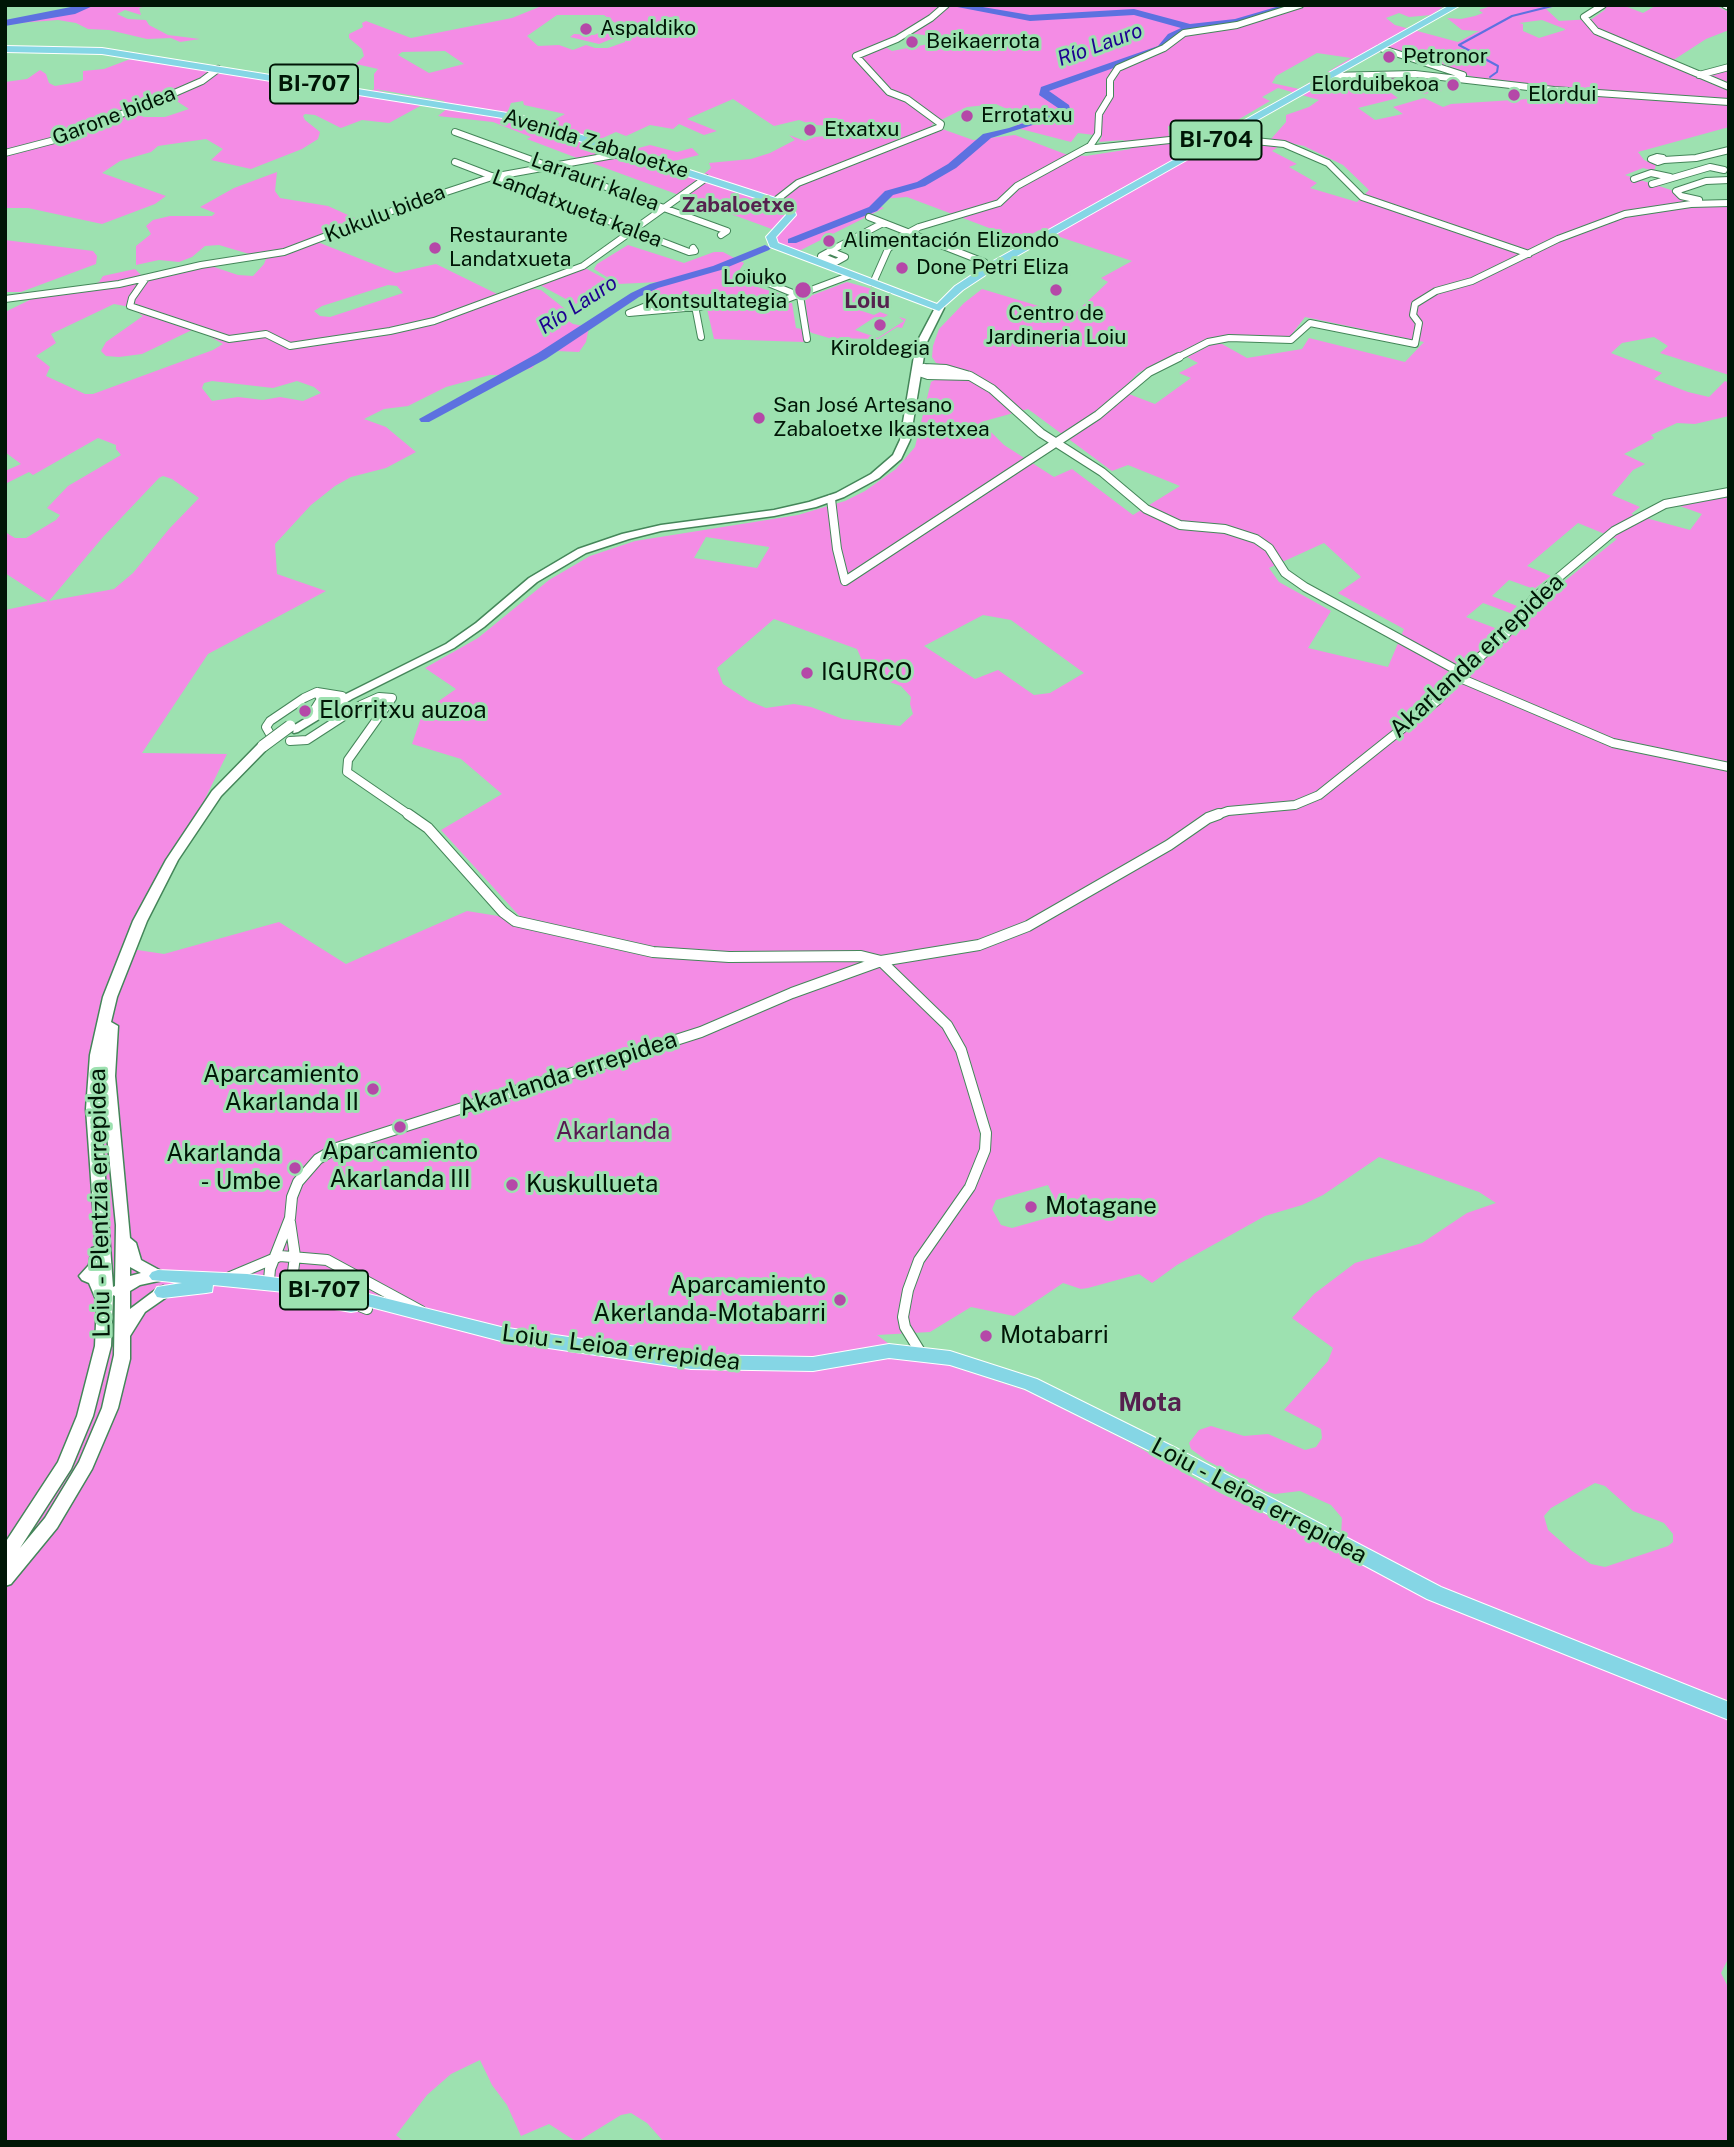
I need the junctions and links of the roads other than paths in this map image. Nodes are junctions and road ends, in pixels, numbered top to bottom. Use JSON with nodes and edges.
{"nodes":[{"id":1,"x":946,"y":5,"type":"edge"},
{"id":2,"x":1300,"y":5,"type":"edge"},
{"id":3,"x":1457,"y":5,"type":"edge"},
{"id":4,"x":1603,"y":5,"type":"edge"},
{"id":5,"x":1380,"y":48,"type":"junction"},
{"id":6,"x":5,"y":49,"type":"edge"},
{"id":7,"x":1729,"y":67,"type":"edge"},
{"id":8,"x":218,"y":69,"type":"junction"},
{"id":9,"x":1699,"y":75,"type":"junction"},
{"id":10,"x":1330,"y":76,"type":"junction"},
{"id":11,"x":1483,"y":81,"type":"junction"},
{"id":12,"x":1729,"y":86,"type":"edge"},
{"id":13,"x":1729,"y":102,"type":"edge"},
{"id":14,"x":455,"y":132,"type":"dead end"},
{"id":15,"x":1221,"y":137,"type":"junction"},
{"id":16,"x":1086,"y":149,"type":"junction"},
{"id":17,"x":1729,"y":150,"type":"edge"},
{"id":18,"x":5,"y":153,"type":"edge"},
{"id":19,"x":625,"y":153,"type":"junction"},
{"id":20,"x":1696,"y":158,"type":"junction"},
{"id":21,"x":1664,"y":160,"type":"dead end"},
{"id":22,"x":455,"y":162,"type":"dead end"},
{"id":23,"x":551,"y":166,"type":"junction"},
{"id":24,"x":1711,"y":167,"type":"junction"},
{"id":25,"x":1694,"y":171,"type":"junction"},
{"id":26,"x":1728,"y":174,"type":"edge"},
{"id":27,"x":492,"y":177,"type":"junction"},
{"id":28,"x":1671,"y":177,"type":"junction"},
{"id":29,"x":706,"y":178,"type":"junction"},
{"id":30,"x":1634,"y":179,"type":"dead end"},
{"id":31,"x":1711,"y":181,"type":"junction"},
{"id":32,"x":1652,"y":184,"type":"dead end"},
{"id":33,"x":775,"y":201,"type":"junction"},
{"id":34,"x":1729,"y":203,"type":"edge"},
{"id":35,"x":1707,"y":204,"type":"junction"},
{"id":36,"x":665,"y":208,"type":"junction"},
{"id":37,"x":869,"y":217,"type":"dead end"},
{"id":38,"x":883,"y":223,"type":"junction"},
{"id":39,"x":633,"y":231,"type":"junction"},
{"id":40,"x":908,"y":233,"type":"junction"},
{"id":41,"x":721,"y":235,"type":"dead end"},
{"id":42,"x":693,"y":248,"type":"dead end"},
{"id":43,"x":830,"y":251,"type":"dead end"},
{"id":44,"x":1529,"y":254,"type":"junction"},
{"id":45,"x":984,"y":262,"type":"dead end"},
{"id":46,"x":746,"y":274,"type":"dead end"},
{"id":47,"x":851,"y":275,"type":"junction"},
{"id":48,"x":146,"y":278,"type":"junction"},
{"id":49,"x":873,"y":284,"type":"junction"},
{"id":50,"x":954,"y":293,"type":"junction"},
{"id":51,"x":800,"y":296,"type":"junction"},
{"id":52,"x":5,"y":299,"type":"edge"},
{"id":53,"x":922,"y":301,"type":"junction"},
{"id":54,"x":695,"y":306,"type":"junction"},
{"id":55,"x":663,"y":309,"type":"dead end"},
{"id":56,"x":936,"y":311,"type":"junction"},
{"id":57,"x":701,"y":337,"type":"dead end"},
{"id":58,"x":807,"y":339,"type":"dead end"},
{"id":59,"x":919,"y":355,"type":"junction"},
{"id":60,"x":916,"y":371,"type":"junction"},
{"id":61,"x":934,"y":372,"type":"junction"},
{"id":62,"x":912,"y":395,"type":"junction"},
{"id":63,"x":1056,"y":442,"type":"junction"},
{"id":64,"x":897,"y":454,"type":"junction"},
{"id":65,"x":1729,"y":492,"type":"edge"},
{"id":66,"x":831,"y":499,"type":"junction"},
{"id":67,"x":1461,"y":676,"type":"junction"},
{"id":68,"x":317,"y":692,"type":"junction"},
{"id":69,"x":342,"y":696,"type":"junction"},
{"id":70,"x":310,"y":721,"type":"junction"},
{"id":71,"x":290,"y":741,"type":"dead end"},
{"id":72,"x":267,"y":743,"type":"junction"},
{"id":73,"x":1729,"y":767,"type":"edge"},
{"id":74,"x":881,"y":961,"type":"junction"},
{"id":75,"x":98,"y":1187,"type":"junction"},
{"id":76,"x":290,"y":1218,"type":"junction"},
{"id":77,"x":124,"y":1225,"type":"junction"},
{"id":78,"x":295,"y":1256,"type":"junction"},
{"id":79,"x":275,"y":1257,"type":"junction"},
{"id":80,"x":226,"y":1278,"type":"junction"},
{"id":81,"x":161,"y":1284,"type":"junction"},
{"id":82,"x":275,"y":1284,"type":"junction"},
{"id":83,"x":203,"y":1287,"type":"junction"},
{"id":84,"x":123,"y":1289,"type":"junction"},
{"id":85,"x":368,"y":1309,"type":"junction"},
{"id":86,"x":431,"y":1316,"type":"junction"},
{"id":87,"x":485,"y":1330,"type":"junction"},
{"id":88,"x":921,"y":1353,"type":"junction"},
{"id":89,"x":122,"y":1359,"type":"junction"},
{"id":90,"x":65,"y":1464,"type":"junction"},
{"id":91,"x":5,"y":1558,"type":"edge"},
{"id":92,"x":5,"y":1579,"type":"edge"},
{"id":93,"x":1729,"y":1711,"type":"edge"}],
"edges":[{"from":1,"to":33,"type":"street"},
{"from":2,"to":16,"type":"street"},
{"from":3,"to":5,"type":"main road","number":"BI-704"},
{"from":4,"to":9,"type":"street"},
{"from":5,"to":10,"type":"main road","number":"BI-704"},
{"from":5,"to":11,"type":"street"},
{"from":6,"to":8,"type":"main road","name":"Avenida Zabaloetxe","number":"BI-707"},
{"from":7,"to":9,"type":"street"},
{"from":8,"to":18,"type":"street","name":"Garone bidea"},
{"from":8,"to":19,"type":"main road","name":"Avenida Zabaloetxe","number":"BI-707"},
{"from":9,"to":12,"type":"street"},
{"from":10,"to":11,"type":"street"},
{"from":10,"to":15,"type":"main road","number":"BI-704"},
{"from":11,"to":13,"type":"street"},
{"from":14,"to":23,"type":"street","name":"Larrauri kalea"},
{"from":15,"to":16,"type":"street"},
{"from":15,"to":44,"type":"street"},
{"from":15,"to":50,"type":"main road","number":"BI-704"},
{"from":16,"to":40,"type":"street"},
{"from":17,"to":20,"type":"street"},
{"from":19,"to":23,"type":"street","name":"Kukulu bidea"},
{"from":19,"to":29,"type":"main road","name":"Avenida Zabaloetxe","number":"BI-707"},
{"from":20,"to":21,"type":"street"},
{"from":20,"to":24,"type":"street"},
{"from":22,"to":27,"type":"street","name":"Landatxueta kalea"},
{"from":23,"to":27,"type":"street","name":"Kukulu bidea"},
{"from":23,"to":36,"type":"street","name":"Larrauri kalea"},
{"from":24,"to":25,"type":"street"},
{"from":24,"to":26,"type":"street"},
{"from":25,"to":28,"type":"street"},
{"from":25,"to":31,"type":"street"},
{"from":26,"to":31,"type":"street"},
{"from":27,"to":39,"type":"street","name":"Landatxueta kalea"},
{"from":27,"to":48,"type":"street","name":"Kukulu bidea"},
{"from":28,"to":30,"type":"street"},
{"from":28,"to":32,"type":"street"},
{"from":29,"to":33,"type":"main road","name":"Avenida Zabaloetxe","number":"BI-707"},
{"from":29,"to":36,"type":"street"},
{"from":31,"to":35,"type":"street"},
{"from":33,"to":47,"type":"main road"},
{"from":34,"to":35,"type":"street"},
{"from":35,"to":44,"type":"street"},
{"from":36,"to":39,"type":"street"},
{"from":36,"to":41,"type":"street","name":"Larrauri kalea"},
{"from":37,"to":38,"type":"street"},
{"from":38,"to":40,"type":"street"},
{"from":38,"to":43,"type":"street"},
{"from":39,"to":42,"type":"street","name":"Landatxueta kalea"},
{"from":39,"to":48,"type":"street"},
{"from":40,"to":45,"type":"street"},
{"from":40,"to":49,"type":"street"},
{"from":44,"to":63,"type":"street"},
{"from":46,"to":51,"type":"street"},
{"from":47,"to":49,"type":"main road"},
{"from":47,"to":51,"type":"street"},
{"from":48,"to":52,"type":"street","name":"Kukulu bidea"},
{"from":49,"to":53,"type":"main road"},
{"from":50,"to":53,"type":"main road"},
{"from":50,"to":56,"type":"main road","number":"BI-704"},
{"from":51,"to":54,"type":"street"},
{"from":51,"to":58,"type":"street"},
{"from":53,"to":56,"type":"main road"},
{"from":54,"to":55,"type":"street"},
{"from":54,"to":57,"type":"street"},
{"from":56,"to":59,"type":"main road"},
{"from":59,"to":60,"type":"main road"},
{"from":59,"to":61,"type":"street"},
{"from":60,"to":61,"type":"street"},
{"from":60,"to":62,"type":"main road"},
{"from":61,"to":62,"type":"street"},
{"from":61,"to":63,"type":"street"},
{"from":62,"to":64,"type":"main road"},
{"from":63,"to":66,"type":"street"},
{"from":63,"to":67,"type":"street"},
{"from":64,"to":66,"type":"main road"},
{"from":64,"to":69,"type":"main road"},
{"from":65,"to":67,"type":"street","name":"Akarlanda errepidea"},
{"from":66,"to":70,"type":"main road"},
{"from":67,"to":73,"type":"street"},
{"from":67,"to":74,"type":"street","name":"Akarlanda errepidea"},
{"from":68,"to":69,"type":"street"},
{"from":68,"to":70,"type":"street"},
{"from":68,"to":72,"type":"street"},
{"from":69,"to":70,"type":"main road"},
{"from":70,"to":71,"type":"street"},
{"from":70,"to":72,"type":"main road","bridge":true},
{"from":70,"to":74,"type":"street"},
{"from":72,"to":75,"type":"main road","name":"Loiu - Plentzia errepidea"},
{"from":72,"to":77,"type":"main road"},
{"from":74,"to":76,"type":"street","name":"Akarlanda errepidea"},
{"from":74,"to":88,"type":"street"},
{"from":75,"to":84,"type":"main road"},
{"from":75,"to":90,"type":"main road","name":"Loiu - Plentzia errepidea"},
{"from":76,"to":78,"type":"street"},
{"from":76,"to":79,"type":"street"},
{"from":77,"to":81,"type":"main road"},
{"from":77,"to":84,"type":"main road"},
{"from":78,"to":79,"type":"street"},
{"from":78,"to":82,"type":"street"},
{"from":78,"to":86,"type":"street"},
{"from":79,"to":80,"type":"street"},
{"from":79,"to":82,"type":"street"},
{"from":80,"to":81,"type":"main road","number":"BI-707"},
{"from":80,"to":82,"type":"main road","number":"BI-707"},
{"from":81,"to":83,"type":"main road","number":"BI-707"},
{"from":81,"to":84,"type":"main road"},
{"from":81,"to":89,"type":"main road"},
{"from":82,"to":83,"type":"street"},
{"from":82,"to":85,"type":"street"},
{"from":82,"to":86,"type":"main road","number":"BI-707"},
{"from":83,"to":85,"type":"main road","number":"BI-707"},
{"from":84,"to":89,"type":"main road"},
{"from":84,"to":90,"type":"main road"},
{"from":85,"to":87,"type":"main road","number":"BI-707"},
{"from":86,"to":87,"type":"main road","number":"BI-707"},
{"from":87,"to":88,"type":"main road","name":"Loiu - Leioa errepidea","number":"BI-707"},
{"from":88,"to":93,"type":"main road","name":"Loiu - Leioa errepidea","number":"BI-707"},
{"from":89,"to":92,"type":"main road"},
{"from":90,"to":91,"type":"main road","name":"Loiu - Plentzia errepidea"}]}
